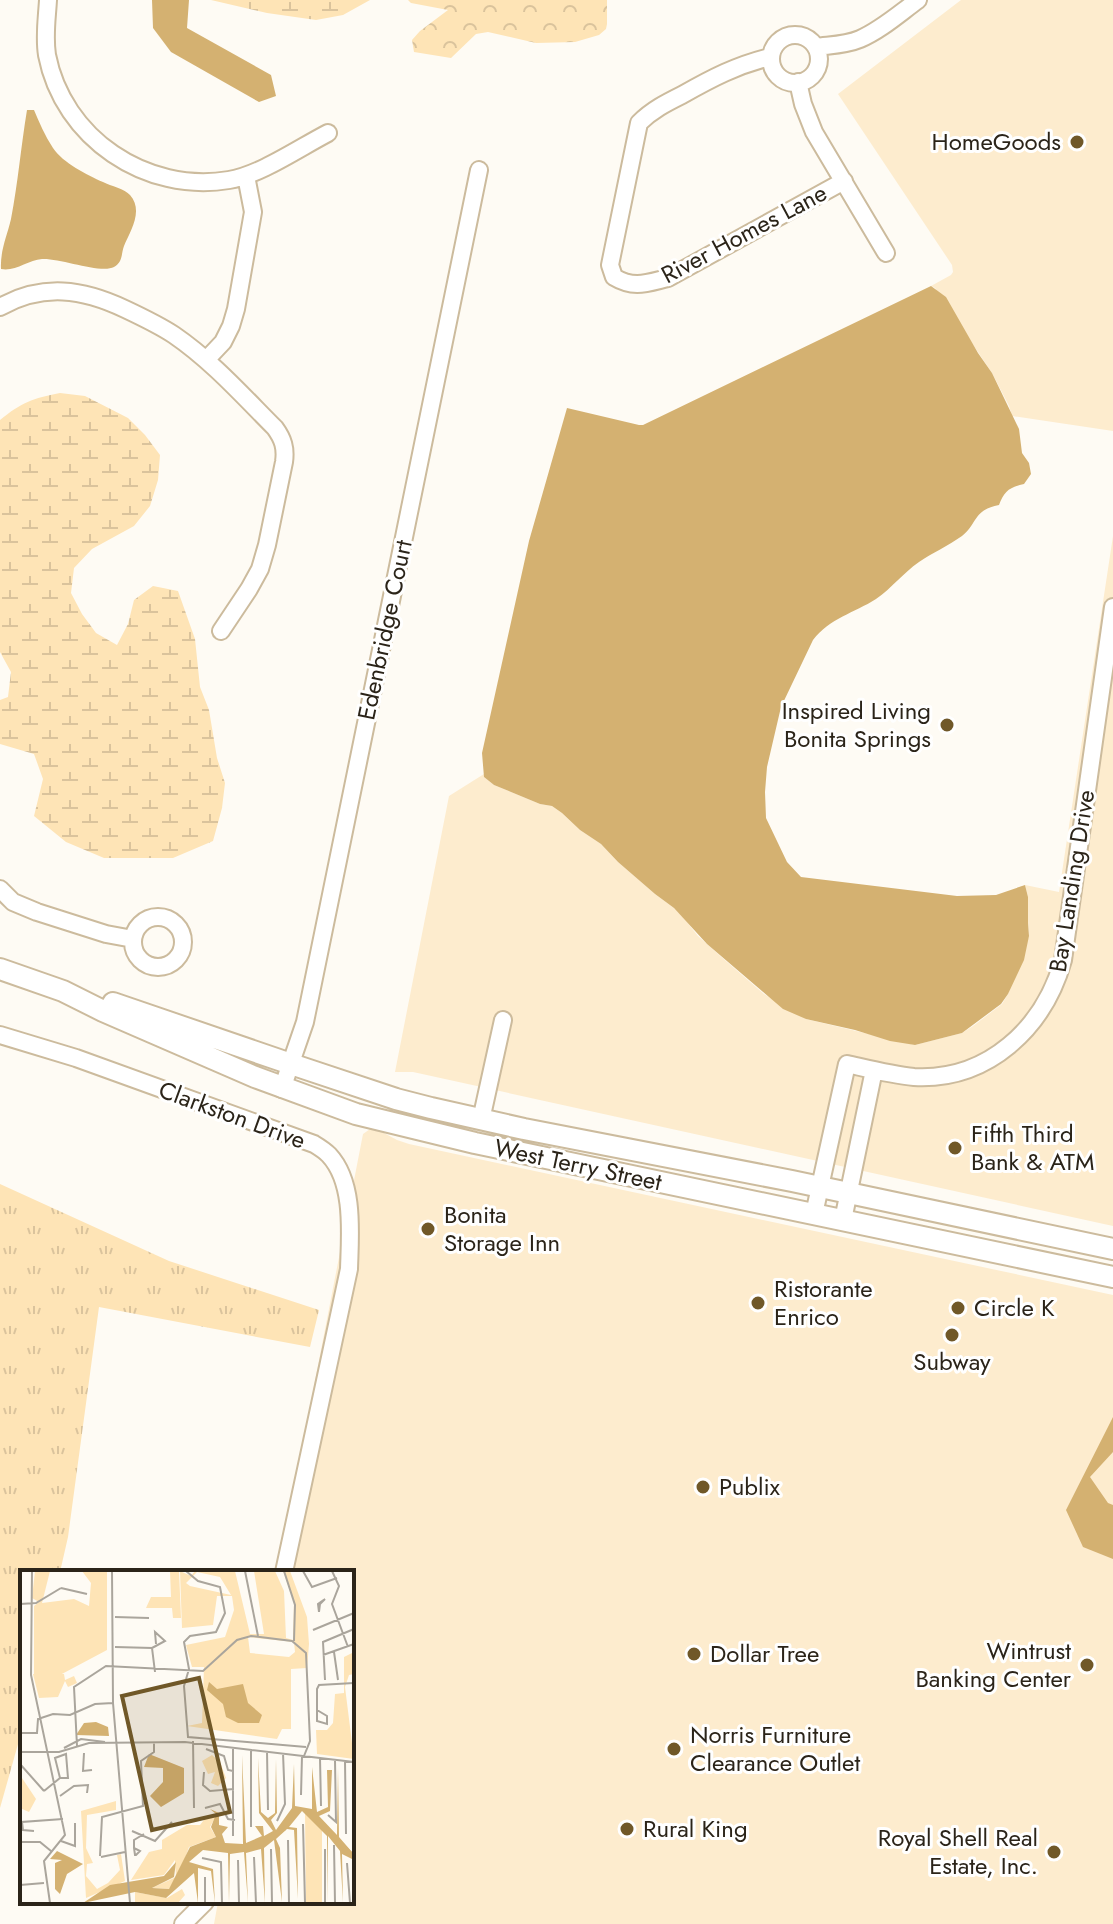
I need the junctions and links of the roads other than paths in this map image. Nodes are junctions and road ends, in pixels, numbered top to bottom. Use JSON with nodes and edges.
{"nodes":[{"id":1,"x":48,"y":0,"type":"edge"},
{"id":2,"x":918,"y":0,"type":"edge"},
{"id":3,"x":816,"y":47,"type":"junction"},
{"id":4,"x":770,"y":57,"type":"junction"},
{"id":5,"x":798,"y":82,"type":"junction"},
{"id":6,"x":328,"y":133,"type":"dead end"},
{"id":7,"x":479,"y":170,"type":"dead end"},
{"id":8,"x":246,"y":176,"type":"junction"},
{"id":9,"x":844,"y":181,"type":"junction"},
{"id":10,"x":886,"y":253,"type":"dead end"},
{"id":11,"x":0,"y":307,"type":"edge"},
{"id":12,"x":206,"y":360,"type":"junction"},
{"id":13,"x":1113,"y":607,"type":"edge"},
{"id":14,"x":221,"y":631,"type":"dead end"},
{"id":15,"x":0,"y":889,"type":"edge"},
{"id":16,"x":133,"y":939,"type":"dead end"},
{"id":17,"x":0,"y":969,"type":"edge"},
{"id":18,"x":63,"y":991,"type":"junction"},
{"id":19,"x":503,"y":1020,"type":"dead end"},
{"id":20,"x":0,"y":1035,"type":"edge"},
{"id":21,"x":291,"y":1064,"type":"junction"},
{"id":22,"x":874,"y":1070,"type":"junction"},
{"id":23,"x":282,"y":1089,"type":"junction"},
{"id":24,"x":481,"y":1120,"type":"junction"},
{"id":25,"x":820,"y":1187,"type":"junction"},
{"id":26,"x":848,"y":1193,"type":"junction"},
{"id":27,"x":814,"y":1214,"type":"junction"},
{"id":28,"x":843,"y":1220,"type":"junction"},
{"id":29,"x":1113,"y":1249,"type":"edge"},
{"id":30,"x":1113,"y":1277,"type":"edge"},
{"id":31,"x":284,"y":1570,"type":"edge"},
{"id":32,"x":203,"y":1904,"type":"edge"},
{"id":33,"x":183,"y":1924,"type":"edge"}],
"edges":[{"from":1,"to":8,"type":"street"},
{"from":2,"to":3,"type":"street","name":"River Homes Lane"},
{"from":3,"to":4,"type":"street","name":"River Homes Lane"},
{"from":3,"to":5,"type":"street"},
{"from":4,"to":5,"type":"street"},
{"from":4,"to":9,"type":"street","name":"River Homes Lane"},
{"from":5,"to":9,"type":"street","name":"River Homes Lane"},
{"from":6,"to":8,"type":"street"},
{"from":7,"to":21,"type":"street","name":"Edenbridge Court"},
{"from":8,"to":12,"type":"street"},
{"from":9,"to":10,"type":"street","name":"River Homes Lane"},
{"from":11,"to":12,"type":"street"},
{"from":12,"to":14,"type":"street"},
{"from":13,"to":22,"type":"street","name":"Bay Landing Drive"},
{"from":15,"to":16,"type":"street"},
{"from":17,"to":18,"type":"street","name":"West Terry Street"},
{"from":18,"to":21,"type":"street","name":"West Terry Street"},
{"from":18,"to":23,"type":"street","name":"West Terry Street"},
{"from":19,"to":24,"type":"street"},
{"from":20,"to":31,"type":"street","name":"Clarkston Drive"},
{"from":21,"to":23,"type":"street","name":"Edenbridge Court"},
{"from":21,"to":24,"type":"street","name":"West Terry Street"},
{"from":22,"to":25,"type":"street","name":"Bay Landing Drive"},
{"from":22,"to":26,"type":"street"},
{"from":23,"to":27,"type":"street","name":"West Terry Street"},
{"from":24,"to":25,"type":"street","name":"West Terry Street"},
{"from":25,"to":26,"type":"street","name":"West Terry Street"},
{"from":25,"to":27,"type":"street","name":"Bay Landing Drive"},
{"from":26,"to":28,"type":"street"},
{"from":26,"to":29,"type":"street","name":"West Terry Street"},
{"from":27,"to":28,"type":"street","name":"West Terry Street"},
{"from":28,"to":30,"type":"street","name":"West Terry Street"},
{"from":32,"to":33,"type":"street"}]}
